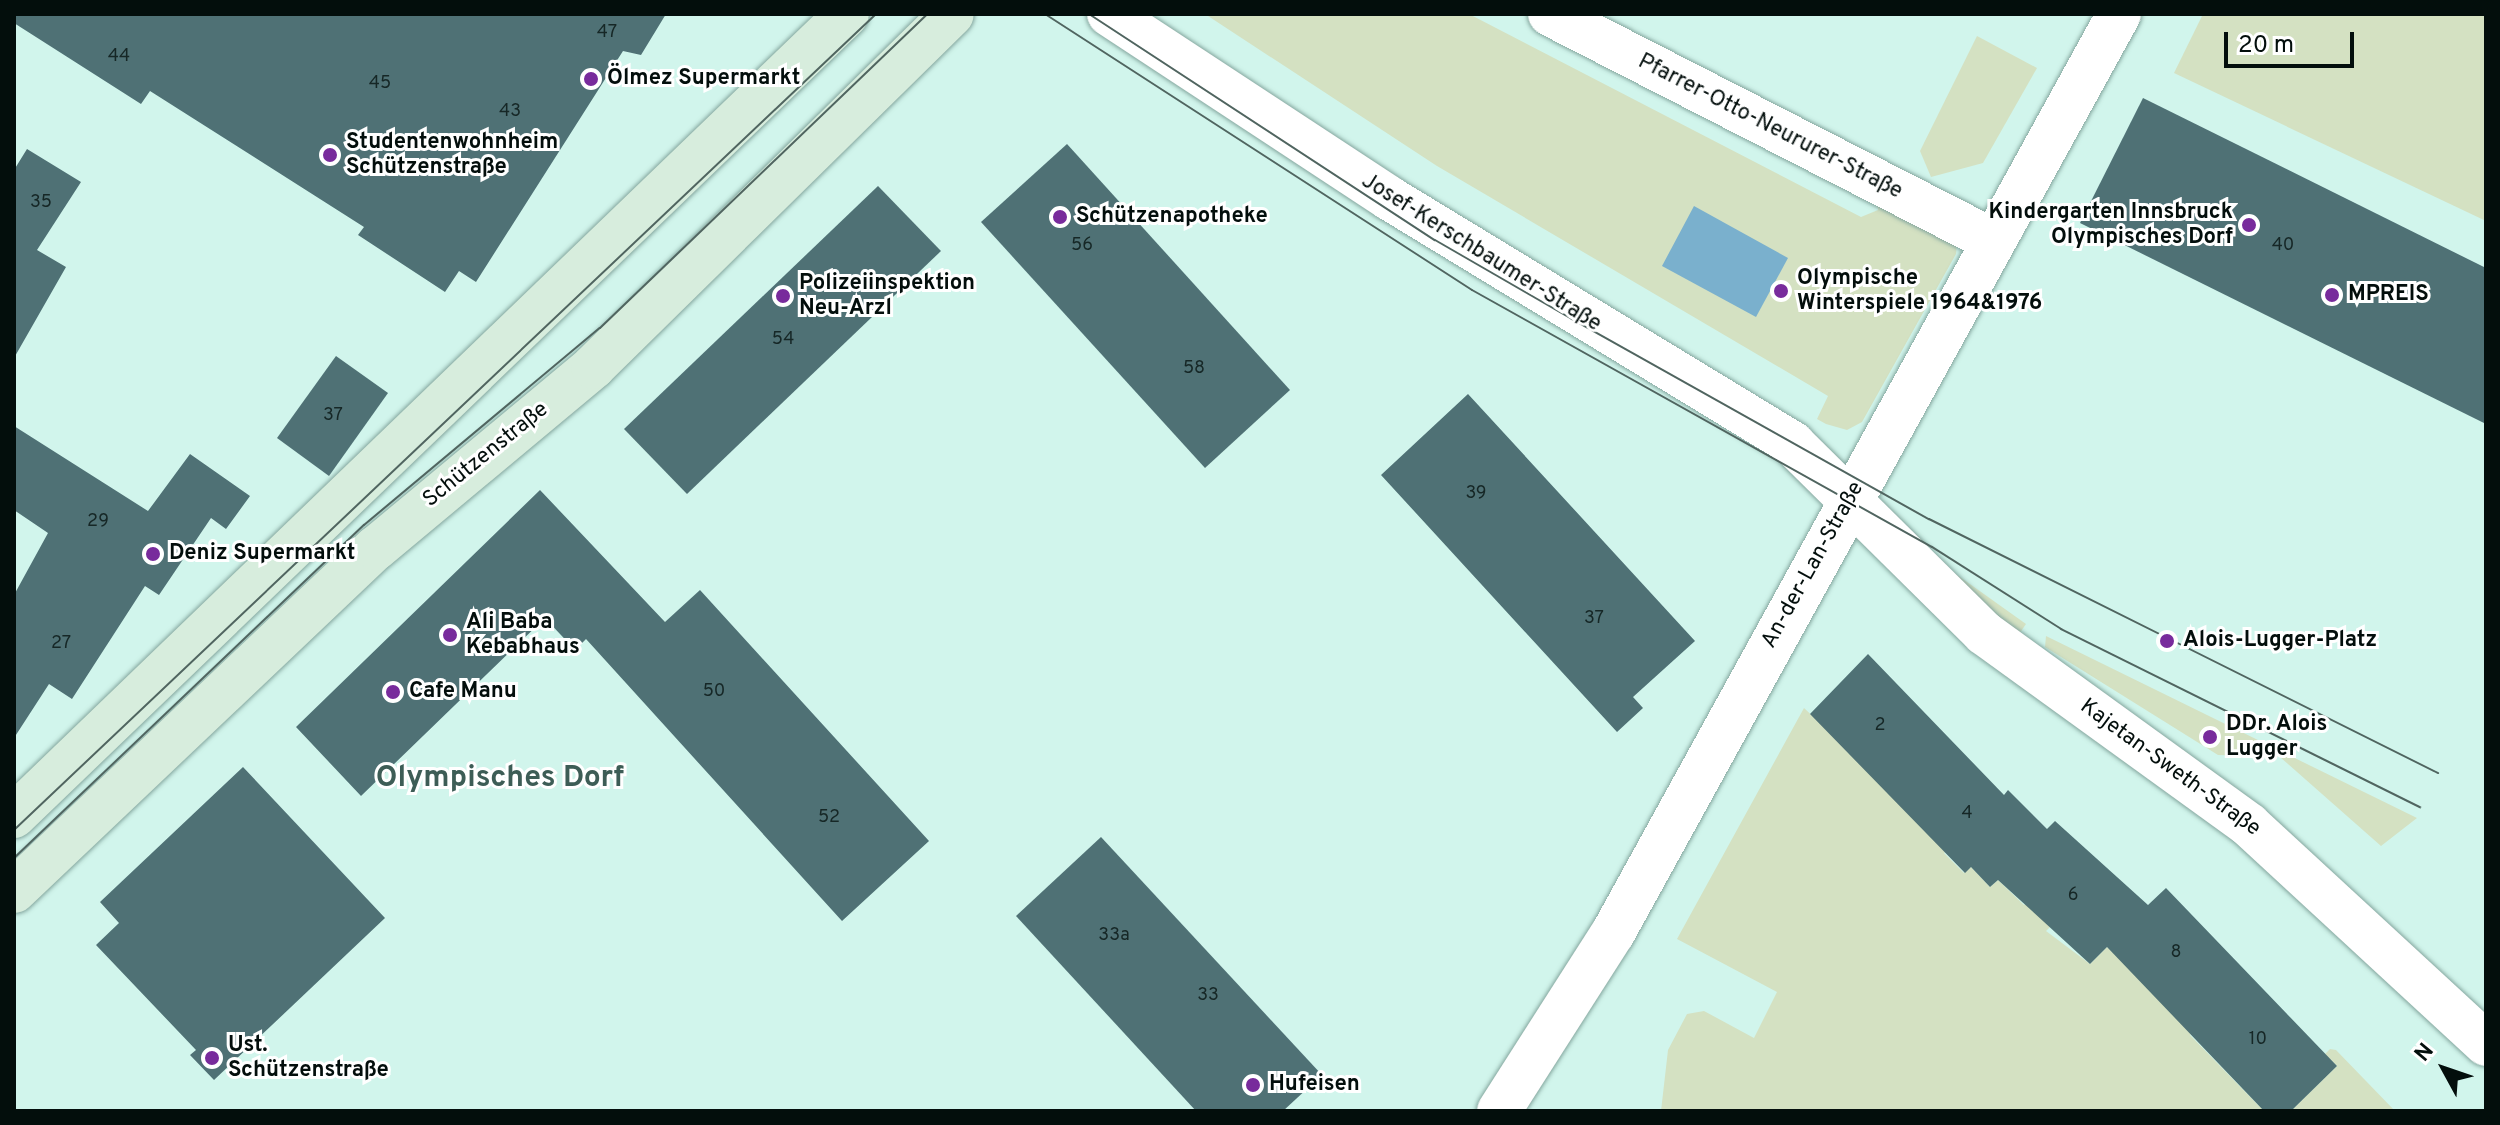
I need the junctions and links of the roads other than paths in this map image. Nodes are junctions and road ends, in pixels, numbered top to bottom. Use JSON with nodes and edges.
{"nodes":[{"id":1,"x":847,"y":14,"type":"edge"},
{"id":2,"x":952,"y":14,"type":"edge"},
{"id":3,"x":1109,"y":14,"type":"edge"},
{"id":4,"x":1550,"y":14,"type":"edge"},
{"id":5,"x":2119,"y":14,"type":"edge"},
{"id":6,"x":1990,"y":239,"type":"junction"},
{"id":7,"x":1850,"y":497,"type":"junction"},
{"id":8,"x":14,"y":816,"type":"edge"},
{"id":9,"x":14,"y":891,"type":"edge"},
{"id":10,"x":2486,"y":1044,"type":"edge"},
{"id":11,"x":1499,"y":1111,"type":"edge"}],
"edges":[{"from":1,"to":8,"type":"street"},
{"from":2,"to":9,"type":"street","name":"Schützenstraße"},
{"from":3,"to":7,"type":"street","name":"Josef-Kerschbaumer-Straße"},
{"from":4,"to":6,"type":"street","name":"Pfarrer-Otto-Neururer-Straße"},
{"from":5,"to":6,"type":"street","name":"An-der-Lan-Straße"},
{"from":6,"to":7,"type":"street","name":"An-der-Lan-Straße"},
{"from":7,"to":10,"type":"street","name":"Kajetan-Sweth-Straße"},
{"from":7,"to":11,"type":"street","name":"An-der-Lan-Straße"}]}
